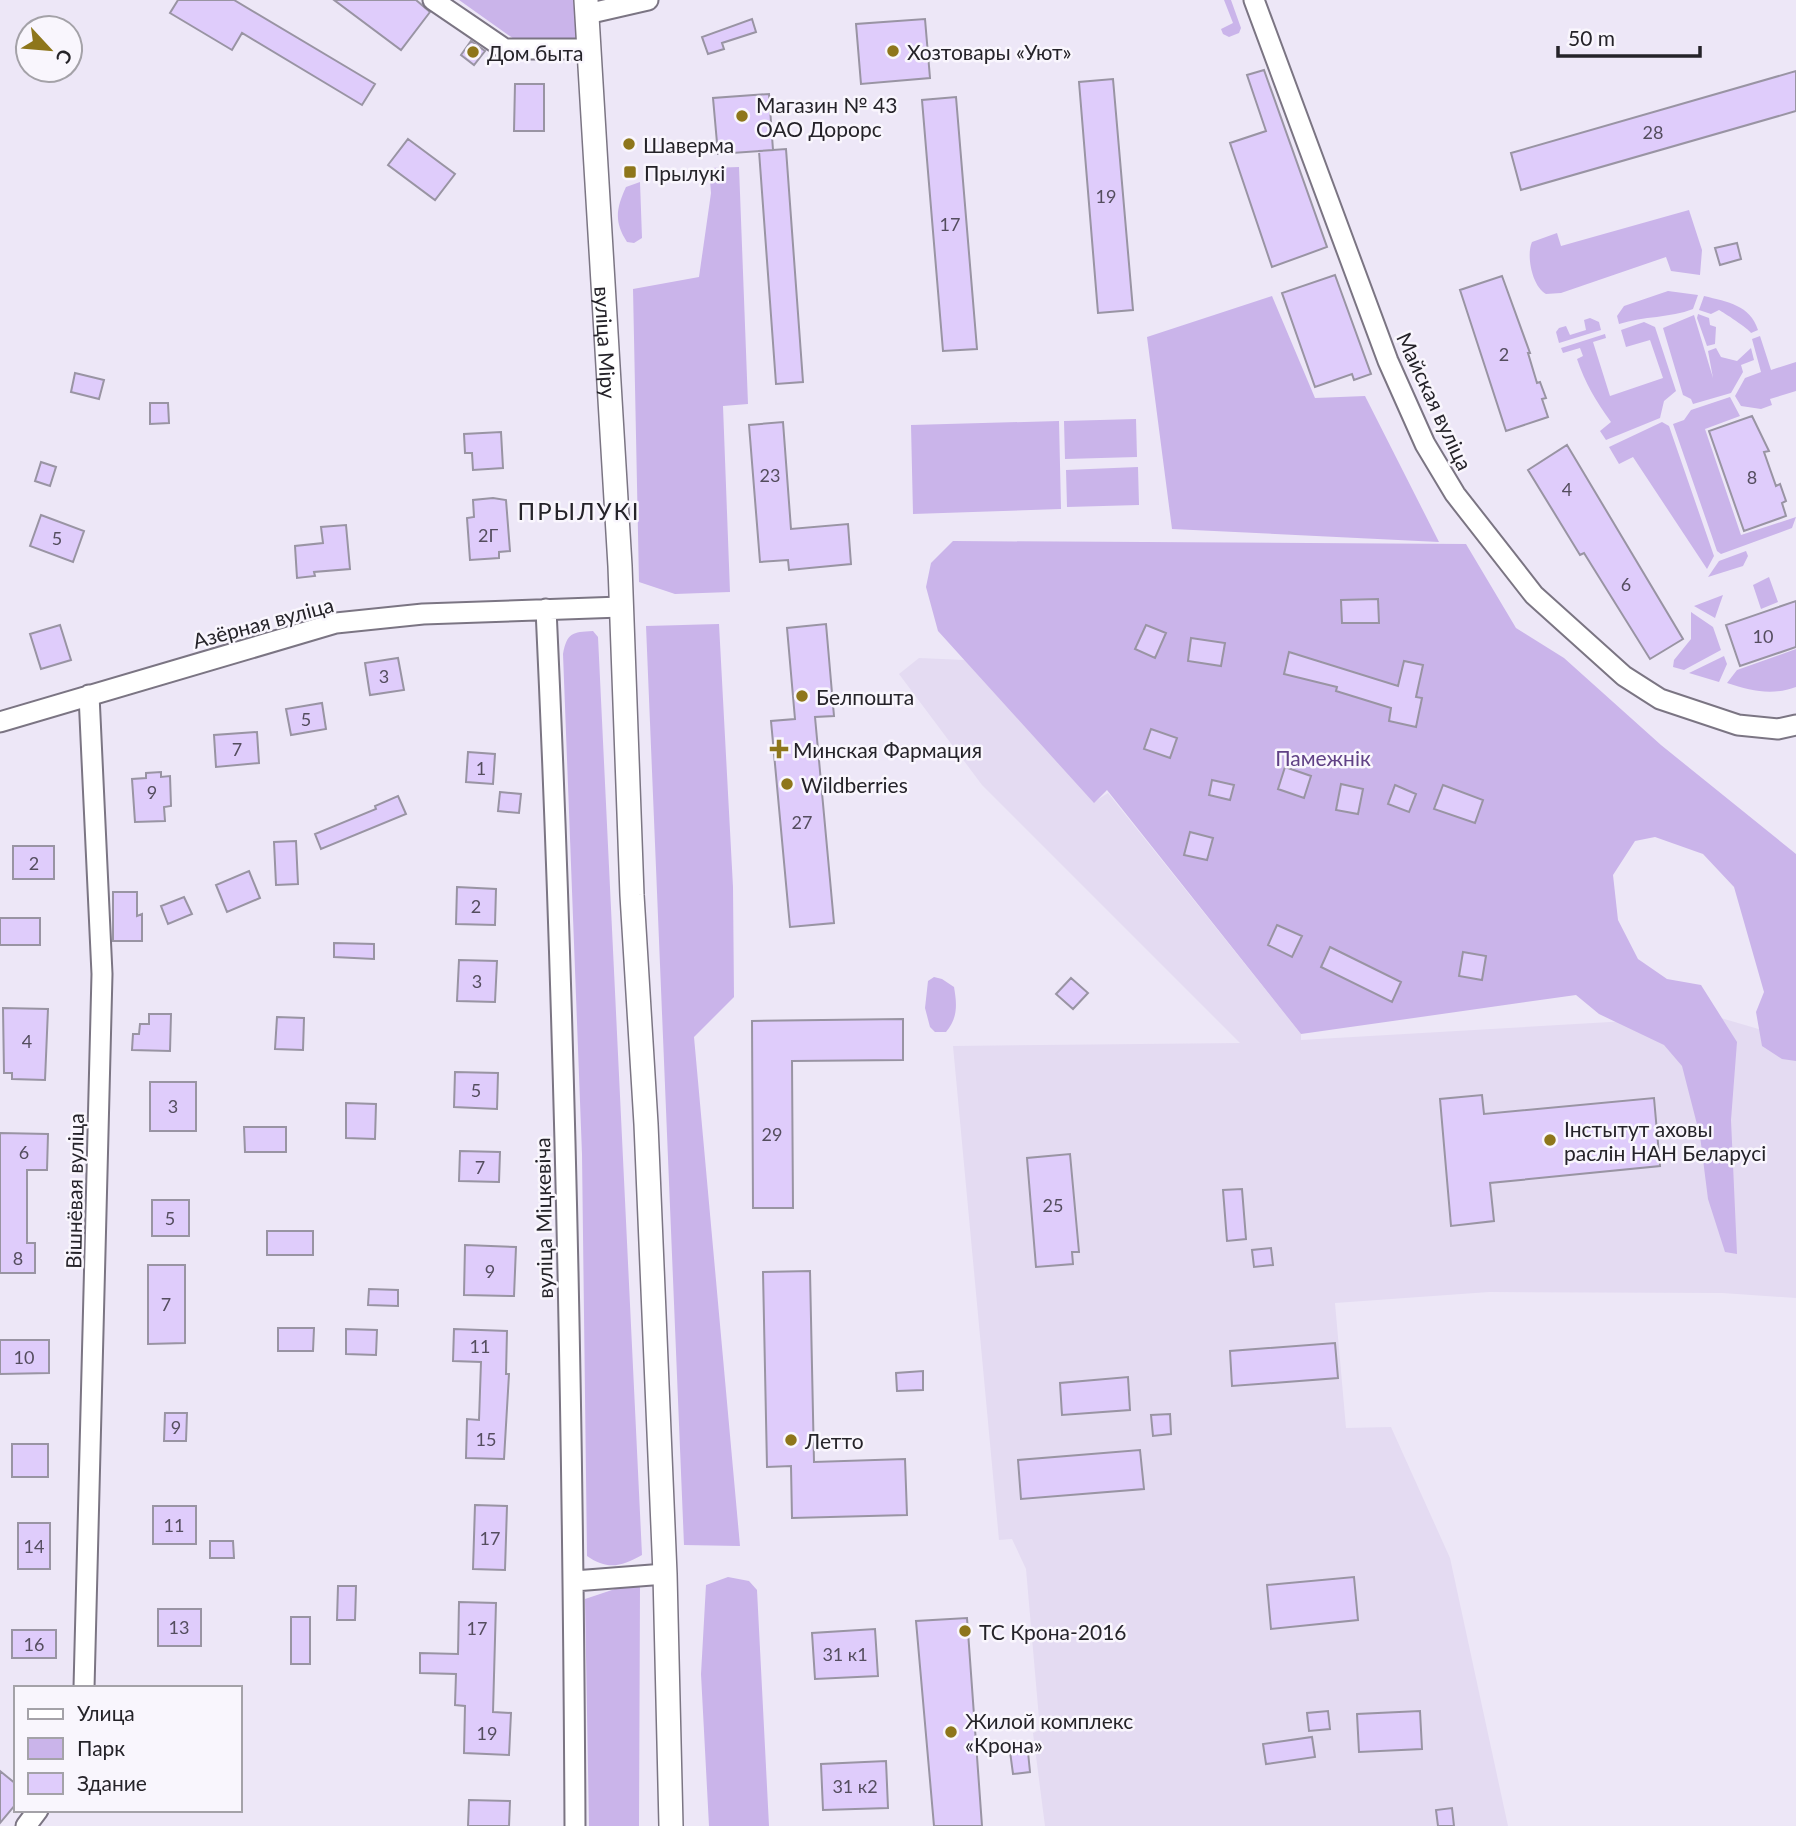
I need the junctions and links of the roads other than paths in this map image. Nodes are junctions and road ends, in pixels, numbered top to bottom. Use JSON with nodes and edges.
{"nodes":[{"id":1,"x":433,"y":0,"type":"edge"},
{"id":2,"x":648,"y":0,"type":"edge"},
{"id":3,"x":1254,"y":0,"type":"edge"},
{"id":4,"x":587,"y":7,"type":"edge"},
{"id":5,"x":589,"y":49,"type":"junction"},
{"id":6,"x":621,"y":607,"type":"junction"},
{"id":7,"x":546,"y":608,"type":"junction"},
{"id":8,"x":89,"y":695,"type":"junction"},
{"id":9,"x":0,"y":722,"type":"edge"},
{"id":10,"x":1796,"y":725,"type":"edge"},
{"id":11,"x":665,"y":1574,"type":"junction"},
{"id":12,"x":574,"y":1581,"type":"junction"},
{"id":13,"x":85,"y":1686,"type":"edge"},
{"id":14,"x":575,"y":1826,"type":"edge"},
{"id":15,"x":671,"y":1826,"type":"edge"}],
"edges":[{"from":1,"to":5,"type":"street"},
{"from":2,"to":4,"type":"street","name":"вуліца Міру"},
{"from":3,"to":10,"type":"street","name":"Майская вуліца"},
{"from":4,"to":5,"type":"street","name":"вуліца Міру"},
{"from":5,"to":6,"type":"street","name":"вуліца Міру"},
{"from":6,"to":7,"type":"street","name":"Азёрная вуліца"},
{"from":6,"to":11,"type":"street","name":"вуліца Міру"},
{"from":7,"to":8,"type":"street","name":"Азёрная вуліца"},
{"from":7,"to":12,"type":"street","name":"вуліца Міцкевіча"},
{"from":8,"to":9,"type":"street","name":"Азёрная вуліца"},
{"from":8,"to":13,"type":"street","name":"Вішнёвая вуліца"},
{"from":11,"to":12,"type":"street"},
{"from":11,"to":15,"type":"street","name":"вуліца Міру"},
{"from":12,"to":14,"type":"street","name":"вуліца Міцкевіча"}]}
